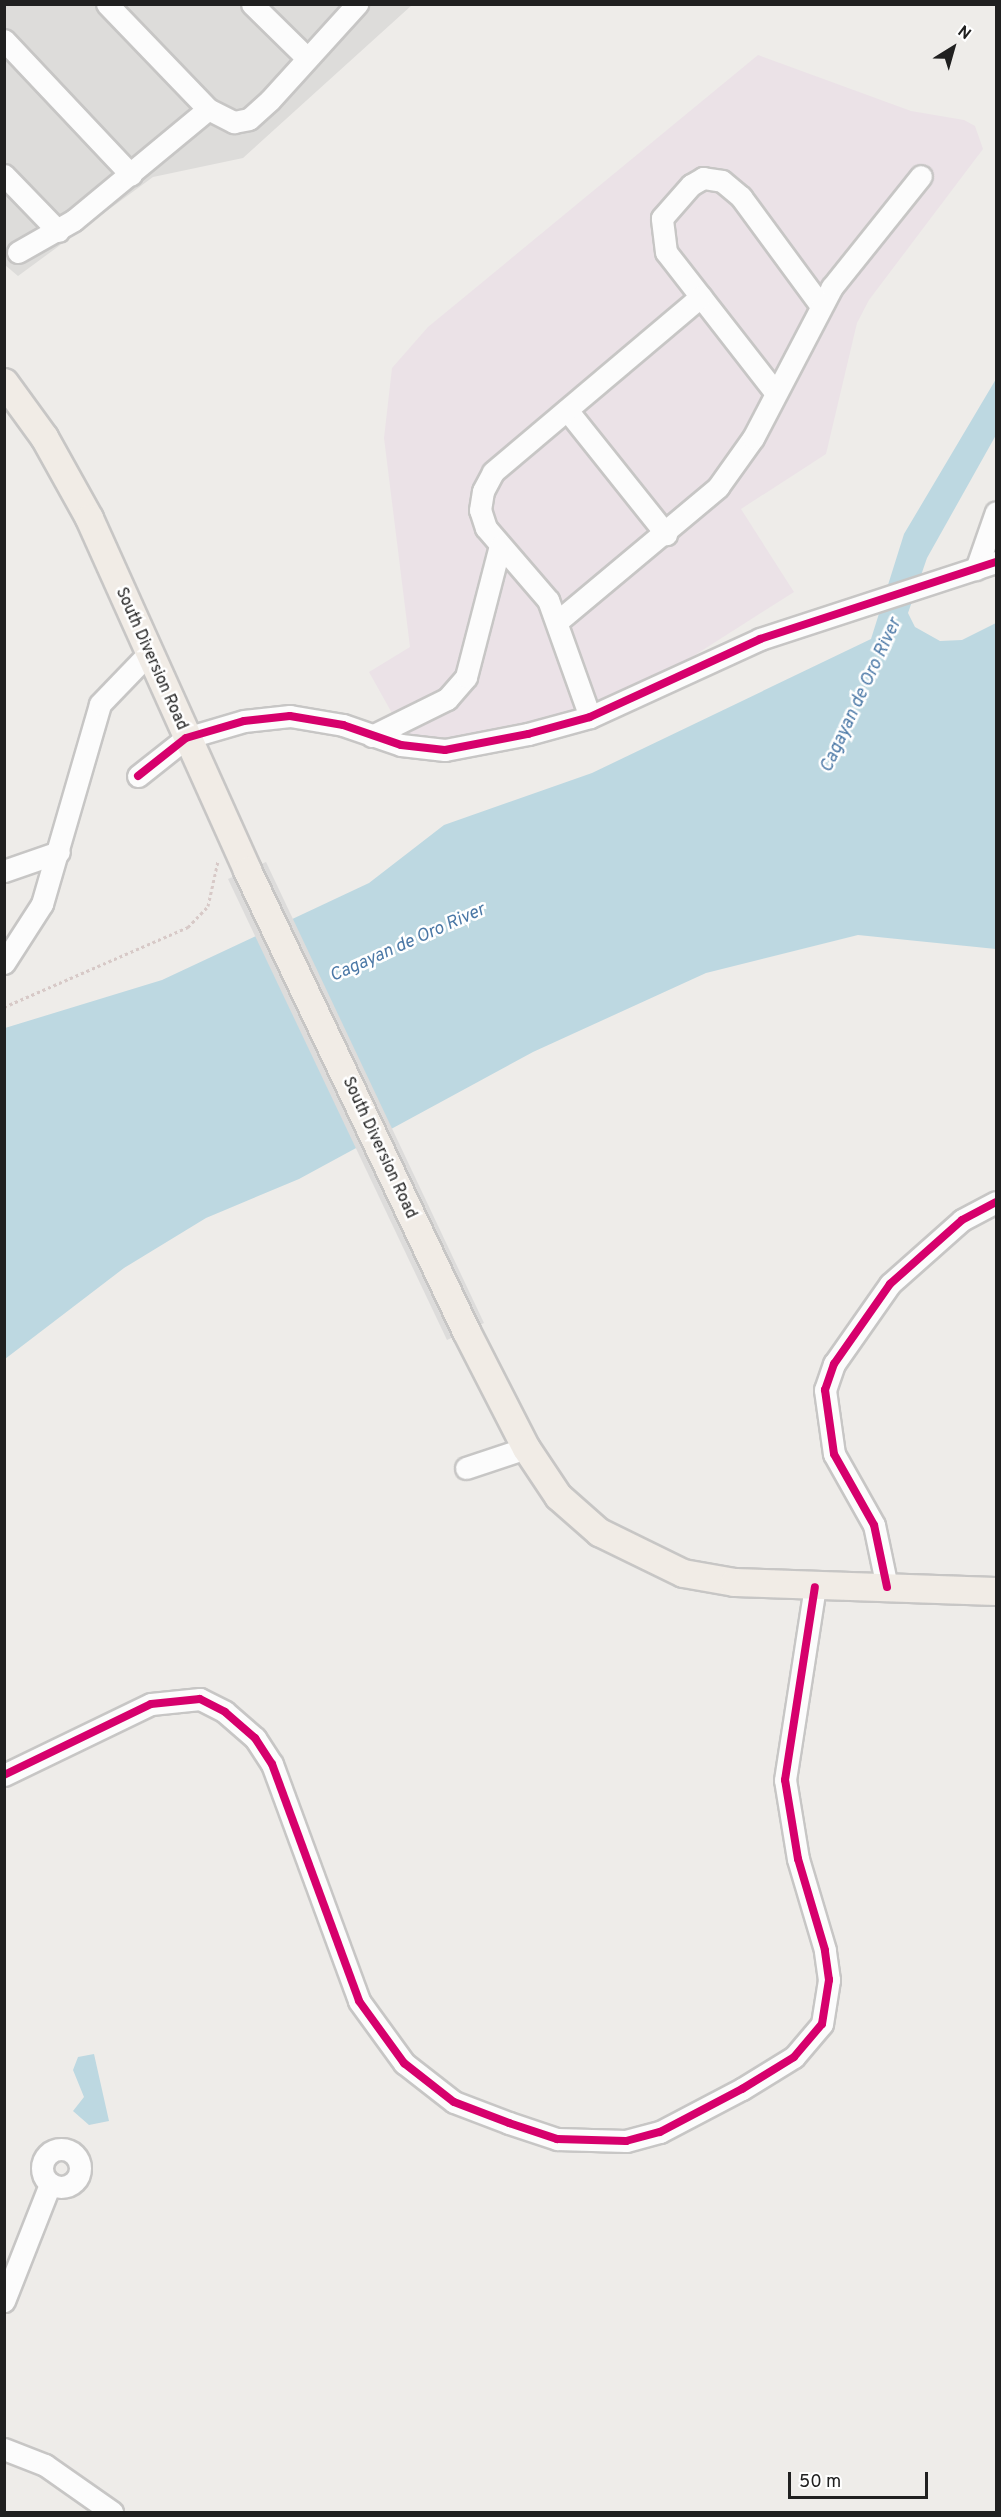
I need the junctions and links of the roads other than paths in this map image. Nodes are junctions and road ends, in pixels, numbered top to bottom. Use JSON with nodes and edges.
{"nodes":[{"id":1,"x":107,"y":4,"type":"edge"},
{"id":2,"x":252,"y":4,"type":"edge"},
{"id":3,"x":357,"y":4,"type":"edge"},
{"id":4,"x":4,"y":39,"type":"edge"},
{"id":5,"x":306,"y":57,"type":"junction"},
{"id":6,"x":208,"y":109,"type":"junction"},
{"id":7,"x":4,"y":175,"type":"edge"},
{"id":8,"x":131,"y":176,"type":"junction"},
{"id":9,"x":921,"y":176,"type":"dead end"},
{"id":10,"x":58,"y":231,"type":"junction"},
{"id":11,"x":18,"y":252,"type":"dead end"},
{"id":12,"x":701,"y":296,"type":"junction"},
{"id":13,"x":821,"y":306,"type":"junction"},
{"id":14,"x":4,"y":382,"type":"edge"},
{"id":15,"x":775,"y":392,"type":"junction"},
{"id":16,"x":567,"y":410,"type":"junction"},
{"id":17,"x":996,"y":512,"type":"edge"},
{"id":18,"x":666,"y":534,"type":"junction"},
{"id":19,"x":500,"y":546,"type":"junction"},
{"id":20,"x":996,"y":562,"type":"edge"},
{"id":21,"x":968,"y":572,"type":"junction"},
{"id":22,"x":558,"y":621,"type":"junction"},
{"id":23,"x":149,"y":653,"type":"junction"},
{"id":24,"x":590,"y":717,"type":"junction"},
{"id":25,"x":372,"y":736,"type":"junction"},
{"id":26,"x":186,"y":738,"type":"junction"},
{"id":27,"x":138,"y":776,"type":"dead end"},
{"id":28,"x":59,"y":852,"type":"junction"},
{"id":29,"x":4,"y":871,"type":"edge"},
{"id":30,"x":4,"y":963,"type":"edge"},
{"id":31,"x":996,"y":1202,"type":"edge"},
{"id":32,"x":526,"y":1448,"type":"junction"},
{"id":33,"x":466,"y":1468,"type":"dead end"},
{"id":34,"x":815,"y":1587,"type":"junction"},
{"id":35,"x":887,"y":1587,"type":"junction"},
{"id":36,"x":996,"y":1592,"type":"edge"},
{"id":37,"x":4,"y":1775,"type":"edge"},
{"id":38,"x":50,"y":2184,"type":"dead end"},
{"id":39,"x":4,"y":2301,"type":"edge"},
{"id":40,"x":4,"y":2449,"type":"edge"},
{"id":41,"x":112,"y":2512,"type":"edge"}],
"edges":[{"from":1,"to":6,"type":"street"},
{"from":2,"to":5,"type":"street"},
{"from":3,"to":5,"type":"street"},
{"from":4,"to":8,"type":"street"},
{"from":5,"to":6,"type":"street"},
{"from":6,"to":8,"type":"street"},
{"from":7,"to":10,"type":"street"},
{"from":8,"to":10,"type":"street"},
{"from":9,"to":13,"type":"street"},
{"from":10,"to":11,"type":"street"},
{"from":12,"to":13,"type":"street"},
{"from":12,"to":15,"type":"street"},
{"from":12,"to":16,"type":"street"},
{"from":13,"to":15,"type":"street"},
{"from":14,"to":23,"type":"main road","name":"South Diversion Road"},
{"from":15,"to":18,"type":"street"},
{"from":16,"to":18,"type":"street"},
{"from":16,"to":19,"type":"street"},
{"from":17,"to":21,"type":"street"},
{"from":18,"to":22,"type":"street"},
{"from":19,"to":22,"type":"street"},
{"from":19,"to":25,"type":"street"},
{"from":20,"to":21,"type":"street"},
{"from":21,"to":24,"type":"street"},
{"from":22,"to":24,"type":"street"},
{"from":23,"to":26,"type":"main road","name":"South Diversion Road"},
{"from":23,"to":28,"type":"street"},
{"from":24,"to":25,"type":"street"},
{"from":25,"to":26,"type":"street"},
{"from":26,"to":27,"type":"street"},
{"from":26,"to":32,"type":"main road","name":"South Diversion Road"},
{"from":28,"to":29,"type":"street"},
{"from":28,"to":30,"type":"street"},
{"from":31,"to":35,"type":"street"},
{"from":32,"to":33,"type":"street"},
{"from":32,"to":34,"type":"main road","name":"South Diversion Road"},
{"from":34,"to":35,"type":"main road","name":"South Diversion Road"},
{"from":34,"to":37,"type":"street"},
{"from":35,"to":36,"type":"main road","name":"South Diversion Road"},
{"from":38,"to":39,"type":"street"},
{"from":40,"to":41,"type":"street"}]}
